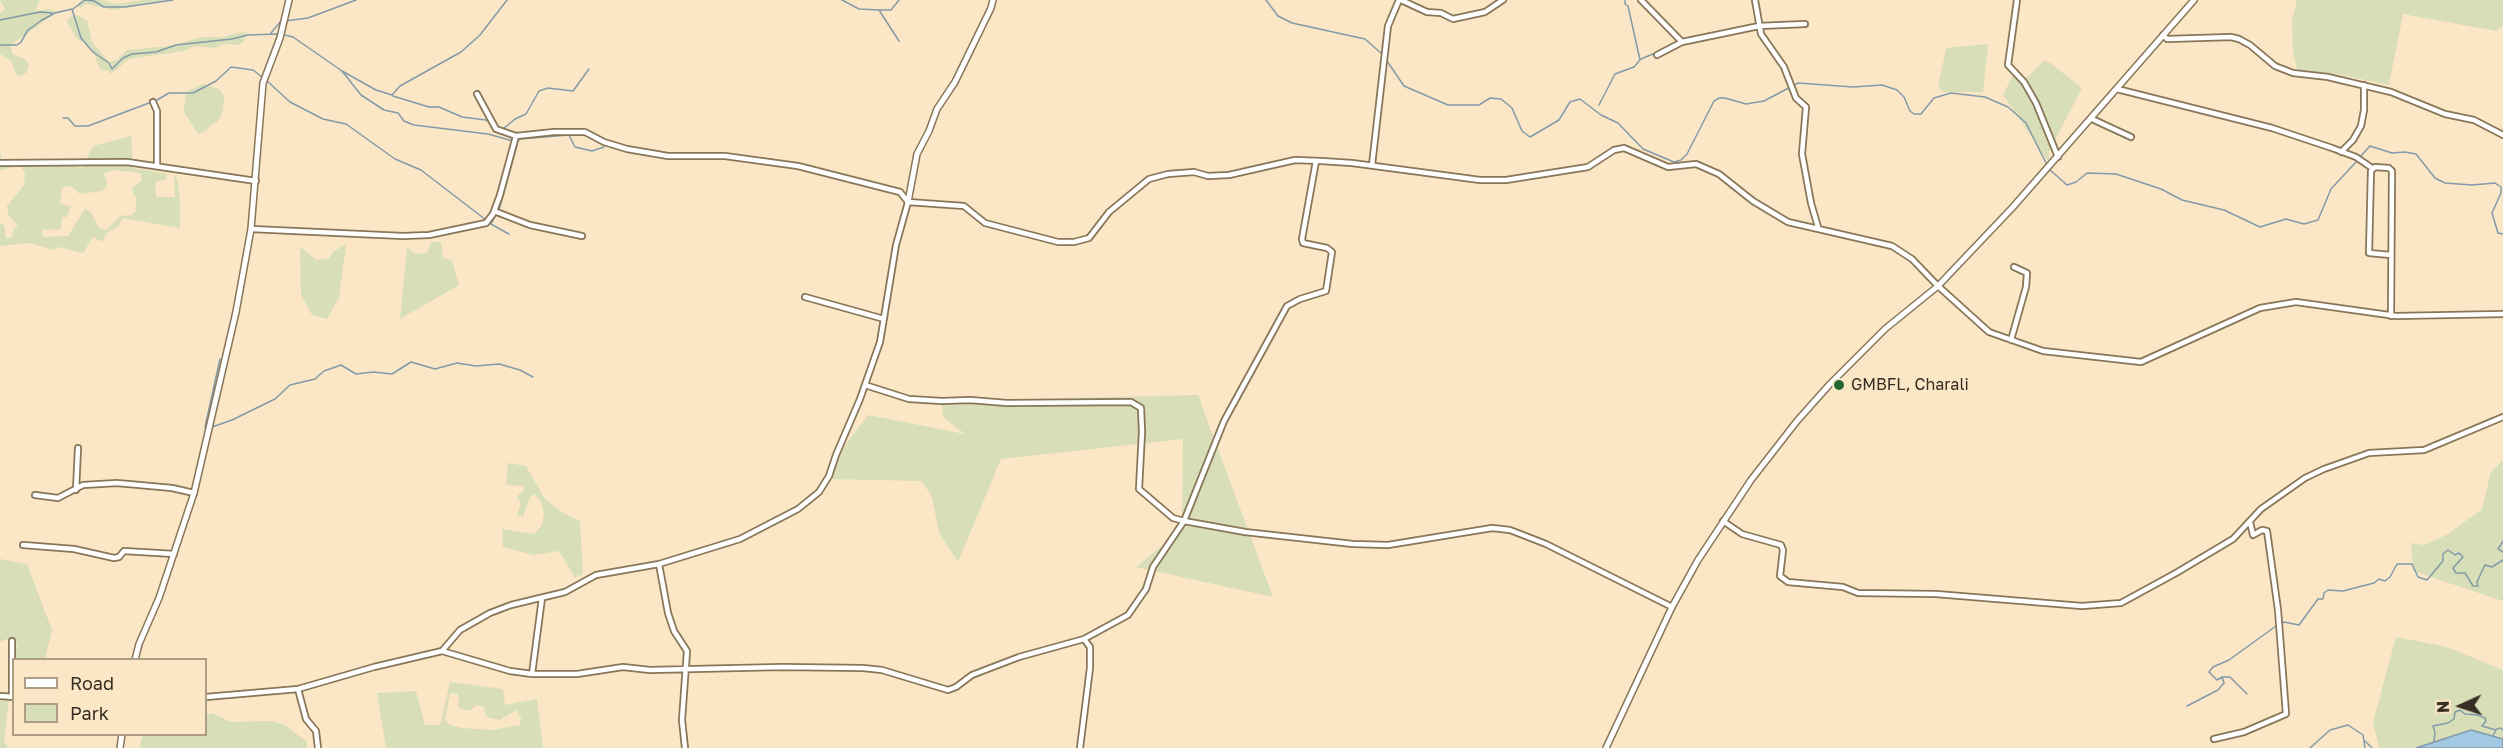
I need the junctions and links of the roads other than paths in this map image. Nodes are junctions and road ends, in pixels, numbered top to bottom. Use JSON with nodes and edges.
{"nodes":[{"id":1,"x":289,"y":0,"type":"edge"},
{"id":2,"x":993,"y":0,"type":"edge"},
{"id":3,"x":1400,"y":0,"type":"edge"},
{"id":4,"x":1503,"y":0,"type":"edge"},
{"id":5,"x":1641,"y":0,"type":"edge"},
{"id":6,"x":1755,"y":0,"type":"edge"},
{"id":7,"x":2017,"y":0,"type":"edge"},
{"id":8,"x":2194,"y":0,"type":"edge"},
{"id":9,"x":1805,"y":24,"type":"dead end"},
{"id":10,"x":1758,"y":26,"type":"junction"},
{"id":11,"x":2163,"y":36,"type":"junction"},
{"id":12,"x":1682,"y":42,"type":"junction"},
{"id":13,"x":1657,"y":55,"type":"dead end"},
{"id":14,"x":2364,"y":85,"type":"junction"},
{"id":15,"x":2117,"y":89,"type":"junction"},
{"id":16,"x":477,"y":94,"type":"dead end"},
{"id":17,"x":153,"y":102,"type":"dead end"},
{"id":18,"x":2092,"y":119,"type":"junction"},
{"id":19,"x":2503,"y":135,"type":"edge"},
{"id":20,"x":2131,"y":136,"type":"dead end"},
{"id":21,"x":514,"y":142,"type":"junction"},
{"id":22,"x":2341,"y":152,"type":"junction"},
{"id":23,"x":2058,"y":157,"type":"junction"},
{"id":24,"x":1316,"y":161,"type":"junction"},
{"id":25,"x":0,"y":163,"type":"edge"},
{"id":26,"x":1372,"y":165,"type":"junction"},
{"id":27,"x":158,"y":166,"type":"junction"},
{"id":28,"x":2372,"y":168,"type":"junction"},
{"id":29,"x":256,"y":181,"type":"junction"},
{"id":30,"x":908,"y":202,"type":"junction"},
{"id":31,"x":494,"y":211,"type":"junction"},
{"id":32,"x":1818,"y":227,"type":"junction"},
{"id":33,"x":251,"y":229,"type":"junction"},
{"id":34,"x":582,"y":236,"type":"dead end"},
{"id":35,"x":2391,"y":255,"type":"junction"},
{"id":36,"x":2014,"y":267,"type":"dead end"},
{"id":37,"x":1938,"y":286,"type":"junction"},
{"id":38,"x":805,"y":297,"type":"dead end"},
{"id":39,"x":2503,"y":314,"type":"edge"},
{"id":40,"x":2391,"y":316,"type":"junction"},
{"id":41,"x":884,"y":319,"type":"junction"},
{"id":42,"x":2011,"y":339,"type":"junction"},
{"id":43,"x":865,"y":385,"type":"junction"},
{"id":44,"x":2503,"y":417,"type":"edge"},
{"id":45,"x":78,"y":448,"type":"dead end"},
{"id":46,"x":76,"y":490,"type":"junction"},
{"id":47,"x":194,"y":493,"type":"junction"},
{"id":48,"x":35,"y":495,"type":"dead end"},
{"id":49,"x":1184,"y":521,"type":"junction"},
{"id":50,"x":1723,"y":521,"type":"junction"},
{"id":51,"x":2250,"y":522,"type":"junction"},
{"id":52,"x":23,"y":544,"type":"dead end"},
{"id":53,"x":174,"y":554,"type":"junction"},
{"id":54,"x":659,"y":564,"type":"junction"},
{"id":55,"x":542,"y":598,"type":"junction"},
{"id":56,"x":1672,"y":607,"type":"junction"},
{"id":57,"x":1084,"y":639,"type":"junction"},
{"id":58,"x":12,"y":641,"type":"dead end"},
{"id":59,"x":442,"y":651,"type":"junction"},
{"id":60,"x":12,"y":658,"type":"edge"},
{"id":61,"x":135,"y":658,"type":"edge"},
{"id":62,"x":687,"y":669,"type":"junction"},
{"id":63,"x":532,"y":674,"type":"junction"},
{"id":64,"x":297,"y":689,"type":"junction"},
{"id":65,"x":207,"y":697,"type":"edge"},
{"id":66,"x":2214,"y":739,"type":"dead end"},
{"id":67,"x":318,"y":748,"type":"edge"},
{"id":68,"x":685,"y":748,"type":"edge"},
{"id":69,"x":1080,"y":748,"type":"edge"},
{"id":70,"x":1606,"y":748,"type":"edge"}],
"edges":[{"from":1,"to":29,"type":"street"},
{"from":2,"to":30,"type":"street"},
{"from":3,"to":4,"type":"street"},
{"from":3,"to":26,"type":"street"},
{"from":5,"to":12,"type":"street"},
{"from":6,"to":10,"type":"street"},
{"from":7,"to":23,"type":"street"},
{"from":8,"to":11,"type":"street"},
{"from":9,"to":10,"type":"street"},
{"from":10,"to":12,"type":"street"},
{"from":10,"to":32,"type":"street"},
{"from":11,"to":14,"type":"street"},
{"from":11,"to":15,"type":"street"},
{"from":12,"to":13,"type":"street"},
{"from":14,"to":19,"type":"street"},
{"from":14,"to":22,"type":"street"},
{"from":15,"to":18,"type":"street"},
{"from":15,"to":22,"type":"street"},
{"from":16,"to":21,"type":"street"},
{"from":17,"to":27,"type":"street"},
{"from":18,"to":20,"type":"street"},
{"from":18,"to":23,"type":"street"},
{"from":21,"to":30,"type":"street"},
{"from":21,"to":31,"type":"street"},
{"from":22,"to":28,"type":"street"},
{"from":23,"to":37,"type":"street"},
{"from":24,"to":26,"type":"street"},
{"from":24,"to":30,"type":"street"},
{"from":24,"to":49,"type":"street"},
{"from":25,"to":27,"type":"street"},
{"from":26,"to":32,"type":"street"},
{"from":27,"to":29,"type":"street"},
{"from":28,"to":35,"type":"street"},
{"from":28,"to":35,"type":"street"},
{"from":29,"to":33,"type":"street"},
{"from":30,"to":41,"type":"street"},
{"from":31,"to":33,"type":"street"},
{"from":31,"to":34,"type":"street"},
{"from":32,"to":37,"type":"street"},
{"from":33,"to":47,"type":"street"},
{"from":35,"to":40,"type":"street"},
{"from":36,"to":42,"type":"street"},
{"from":37,"to":42,"type":"street"},
{"from":37,"to":50,"type":"street"},
{"from":38,"to":41,"type":"street"},
{"from":39,"to":40,"type":"street"},
{"from":40,"to":42,"type":"street"},
{"from":41,"to":43,"type":"street"},
{"from":43,"to":49,"type":"street"},
{"from":43,"to":54,"type":"street"},
{"from":44,"to":51,"type":"street"},
{"from":45,"to":46,"type":"street"},
{"from":46,"to":47,"type":"street"},
{"from":46,"to":48,"type":"street"},
{"from":47,"to":53,"type":"street"},
{"from":49,"to":56,"type":"street"},
{"from":49,"to":57,"type":"street"},
{"from":50,"to":51,"type":"street"},
{"from":50,"to":56,"type":"street"},
{"from":51,"to":66,"type":"street"},
{"from":52,"to":53,"type":"street"},
{"from":53,"to":61,"type":"street"},
{"from":54,"to":55,"type":"street"},
{"from":54,"to":62,"type":"street"},
{"from":55,"to":59,"type":"street"},
{"from":55,"to":63,"type":"street"},
{"from":56,"to":70,"type":"street"},
{"from":57,"to":62,"type":"street"},
{"from":57,"to":69,"type":"street"},
{"from":58,"to":60,"type":"street"},
{"from":59,"to":63,"type":"street"},
{"from":59,"to":64,"type":"street"},
{"from":62,"to":63,"type":"street"},
{"from":62,"to":68,"type":"street"},
{"from":64,"to":65,"type":"street"},
{"from":64,"to":67,"type":"street"}]}
